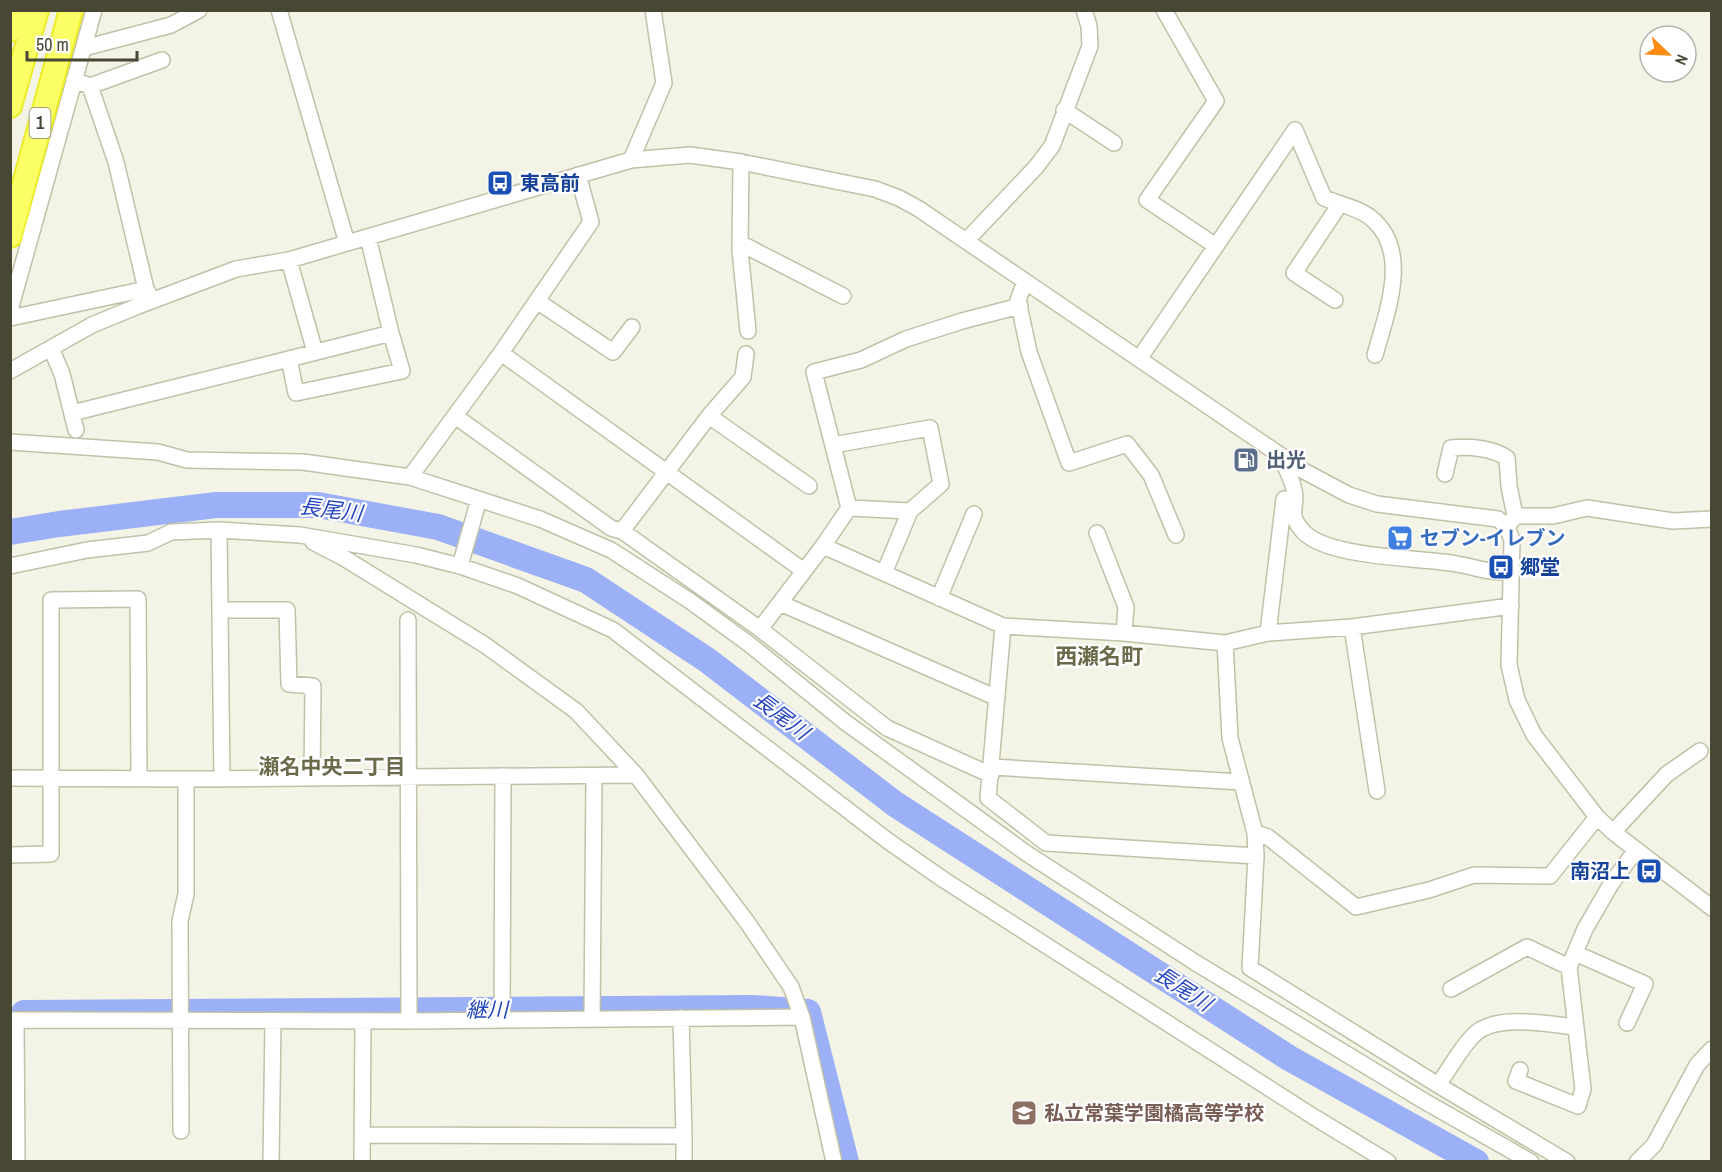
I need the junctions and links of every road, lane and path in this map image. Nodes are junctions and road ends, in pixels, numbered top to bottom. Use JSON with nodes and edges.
{"nodes":[{"id":1,"x":16,"y":10,"type":"edge"},
{"id":2,"x":37,"y":10,"type":"edge"},
{"id":3,"x":58,"y":10,"type":"edge"},
{"id":4,"x":71,"y":10,"type":"edge"},
{"id":5,"x":94,"y":10,"type":"edge"},
{"id":6,"x":199,"y":10,"type":"edge"},
{"id":7,"x":279,"y":10,"type":"edge"},
{"id":8,"x":653,"y":10,"type":"edge"},
{"id":9,"x":1084,"y":10,"type":"edge"},
{"id":10,"x":1098,"y":10,"type":"edge"},
{"id":11,"x":1164,"y":10,"type":"edge"},
{"id":12,"x":1089,"y":26,"type":"junction"},
{"id":13,"x":10,"y":30,"type":"edge"},
{"id":14,"x":84,"y":48,"type":"junction"},
{"id":15,"x":162,"y":60,"type":"dead end"},
{"id":16,"x":74,"y":80,"type":"junction"},
{"id":17,"x":90,"y":86,"type":"junction"},
{"id":18,"x":10,"y":106,"type":"edge"},
{"id":19,"x":1064,"y":110,"type":"junction"},
{"id":20,"x":1114,"y":143,"type":"dead end"},
{"id":21,"x":631,"y":160,"type":"junction"},
{"id":22,"x":741,"y":162,"type":"junction"},
{"id":23,"x":578,"y":175,"type":"junction"},
{"id":24,"x":10,"y":182,"type":"edge"},
{"id":25,"x":1340,"y":204,"type":"junction"},
{"id":26,"x":10,"y":236,"type":"edge"},
{"id":27,"x":368,"y":237,"type":"junction"},
{"id":28,"x":966,"y":241,"type":"junction"},
{"id":29,"x":347,"y":243,"type":"junction"},
{"id":30,"x":740,"y":243,"type":"junction"},
{"id":31,"x":1216,"y":246,"type":"junction"},
{"id":32,"x":289,"y":260,"type":"junction"},
{"id":33,"x":1026,"y":282,"type":"junction"},
{"id":34,"x":149,"y":295,"type":"junction"},
{"id":35,"x":843,"y":296,"type":"dead end"},
{"id":36,"x":1335,"y":300,"type":"dead end"},
{"id":37,"x":537,"y":301,"type":"junction"},
{"id":38,"x":1020,"y":306,"type":"junction"},
{"id":39,"x":10,"y":310,"type":"edge"},
{"id":40,"x":10,"y":318,"type":"edge"},
{"id":41,"x":632,"y":327,"type":"dead end"},
{"id":42,"x":747,"y":331,"type":"dead end"},
{"id":43,"x":391,"y":333,"type":"junction"},
{"id":44,"x":51,"y":348,"type":"junction"},
{"id":45,"x":315,"y":352,"type":"junction"},
{"id":46,"x":501,"y":353,"type":"junction"},
{"id":47,"x":746,"y":354,"type":"dead end"},
{"id":48,"x":1375,"y":355,"type":"dead end"},
{"id":49,"x":1139,"y":358,"type":"junction"},
{"id":50,"x":289,"y":359,"type":"junction"},
{"id":51,"x":10,"y":371,"type":"edge"},
{"id":52,"x":72,"y":413,"type":"junction"},
{"id":53,"x":455,"y":416,"type":"junction"},
{"id":54,"x":709,"y":416,"type":"junction"},
{"id":55,"x":76,"y":430,"type":"dead end"},
{"id":56,"x":10,"y":442,"type":"edge"},
{"id":57,"x":833,"y":445,"type":"junction"},
{"id":58,"x":1286,"y":464,"type":"junction"},
{"id":59,"x":665,"y":472,"type":"junction"},
{"id":60,"x":1445,"y":474,"type":"dead end"},
{"id":61,"x":410,"y":477,"type":"junction"},
{"id":62,"x":809,"y":486,"type":"dead end"},
{"id":63,"x":479,"y":499,"type":"junction"},
{"id":64,"x":849,"y":508,"type":"junction"},
{"id":65,"x":910,"y":511,"type":"junction"},
{"id":66,"x":974,"y":514,"type":"dead end"},
{"id":67,"x":1712,"y":519,"type":"edge"},
{"id":68,"x":1511,"y":521,"type":"junction"},
{"id":69,"x":219,"y":530,"type":"junction"},
{"id":70,"x":622,"y":531,"type":"junction"},
{"id":71,"x":1096,"y":533,"type":"dead end"},
{"id":72,"x":300,"y":535,"type":"junction"},
{"id":73,"x":1176,"y":535,"type":"dead end"},
{"id":74,"x":823,"y":546,"type":"junction"},
{"id":75,"x":10,"y":566,"type":"edge"},
{"id":76,"x":460,"y":566,"type":"junction"},
{"id":77,"x":804,"y":571,"type":"junction"},
{"id":78,"x":1511,"y":572,"type":"junction"},
{"id":79,"x":884,"y":573,"type":"junction"},
{"id":80,"x":939,"y":598,"type":"junction"},
{"id":81,"x":780,"y":603,"type":"junction"},
{"id":82,"x":1511,"y":606,"type":"junction"},
{"id":83,"x":220,"y":610,"type":"junction"},
{"id":84,"x":408,"y":620,"type":"dead end"},
{"id":85,"x":1003,"y":626,"type":"junction"},
{"id":86,"x":1352,"y":627,"type":"junction"},
{"id":87,"x":760,"y":629,"type":"junction"},
{"id":88,"x":1124,"y":633,"type":"junction"},
{"id":89,"x":1268,"y":633,"type":"junction"},
{"id":90,"x":1225,"y":643,"type":"junction"},
{"id":91,"x":997,"y":698,"type":"junction"},
{"id":92,"x":1700,"y":751,"type":"dead end"},
{"id":93,"x":991,"y":771,"type":"junction"},
{"id":94,"x":636,"y":775,"type":"junction"},
{"id":95,"x":594,"y":776,"type":"junction"},
{"id":96,"x":407,"y":777,"type":"junction"},
{"id":97,"x":503,"y":777,"type":"junction"},
{"id":98,"x":10,"y":778,"type":"edge"},
{"id":99,"x":52,"y":778,"type":"junction"},
{"id":100,"x":312,"y":778,"type":"junction"},
{"id":101,"x":139,"y":779,"type":"junction"},
{"id":102,"x":186,"y":779,"type":"junction"},
{"id":103,"x":222,"y":779,"type":"junction"},
{"id":104,"x":1241,"y":782,"type":"junction"},
{"id":105,"x":1377,"y":791,"type":"dead end"},
{"id":106,"x":1597,"y":817,"type":"junction"},
{"id":107,"x":1613,"y":832,"type":"junction"},
{"id":108,"x":1255,"y":833,"type":"junction"},
{"id":109,"x":1636,"y":850,"type":"junction"},
{"id":110,"x":10,"y":855,"type":"edge"},
{"id":111,"x":1256,"y":856,"type":"junction"},
{"id":112,"x":1712,"y":908,"type":"edge"},
{"id":113,"x":1575,"y":953,"type":"junction"},
{"id":114,"x":1569,"y":967,"type":"junction"},
{"id":115,"x":1451,"y":989,"type":"dead end"},
{"id":116,"x":802,"y":1017,"type":"junction"},
{"id":117,"x":592,"y":1018,"type":"junction"},
{"id":118,"x":681,"y":1018,"type":"junction"},
{"id":119,"x":13,"y":1020,"type":"edge"},
{"id":120,"x":502,"y":1020,"type":"junction"},
{"id":121,"x":181,"y":1021,"type":"junction"},
{"id":122,"x":363,"y":1021,"type":"junction"},
{"id":123,"x":409,"y":1021,"type":"junction"},
{"id":124,"x":273,"y":1022,"type":"junction"},
{"id":125,"x":1627,"y":1023,"type":"dead end"},
{"id":126,"x":1575,"y":1027,"type":"junction"},
{"id":127,"x":1712,"y":1049,"type":"edge"},
{"id":128,"x":1520,"y":1070,"type":"dead end"},
{"id":129,"x":1438,"y":1085,"type":"junction"},
{"id":130,"x":181,"y":1131,"type":"dead end"},
{"id":131,"x":363,"y":1135,"type":"junction"},
{"id":132,"x":684,"y":1136,"type":"junction"},
{"id":133,"x":17,"y":1161,"type":"edge"},
{"id":134,"x":272,"y":1161,"type":"edge"},
{"id":135,"x":362,"y":1161,"type":"edge"},
{"id":136,"x":684,"y":1161,"type":"edge"},
{"id":137,"x":834,"y":1161,"type":"edge"},
{"id":138,"x":1388,"y":1161,"type":"edge"},
{"id":139,"x":1531,"y":1161,"type":"edge"},
{"id":140,"x":1567,"y":1161,"type":"edge"},
{"id":141,"x":1637,"y":1161,"type":"edge"}],
"edges":[{"from":1,"to":13,"type":"highway"},
{"from":2,"to":18,"type":"highway","number":"1"},
{"from":3,"to":24,"type":"highway","number":"1"},
{"from":4,"to":26,"type":"highway","number":"1"},
{"from":5,"to":14,"type":"street"},
{"from":6,"to":14,"type":"street"},
{"from":7,"to":29,"type":"street"},
{"from":8,"to":21,"type":"street"},
{"from":9,"to":12,"type":"street"},
{"from":10,"to":12,"type":"street"},
{"from":11,"to":31,"type":"street"},
{"from":12,"to":19,"type":"street"},
{"from":14,"to":16,"type":"street"},
{"from":15,"to":17,"type":"street"},
{"from":16,"to":17,"type":"street"},
{"from":16,"to":39,"type":"street"},
{"from":17,"to":34,"type":"street"},
{"from":19,"to":20,"type":"street"},
{"from":19,"to":28,"type":"street"},
{"from":21,"to":22,"type":"street"},
{"from":21,"to":23,"type":"street"},
{"from":22,"to":28,"type":"street"},
{"from":22,"to":30,"type":"street"},
{"from":23,"to":27,"type":"street"},
{"from":23,"to":37,"type":"street"},
{"from":25,"to":31,"type":"street"},
{"from":25,"to":36,"type":"street"},
{"from":25,"to":48,"type":"street"},
{"from":27,"to":29,"type":"street"},
{"from":27,"to":43,"type":"street"},
{"from":28,"to":33,"type":"street"},
{"from":29,"to":32,"type":"street"},
{"from":30,"to":35,"type":"street"},
{"from":30,"to":42,"type":"street"},
{"from":31,"to":49,"type":"street"},
{"from":32,"to":34,"type":"street"},
{"from":32,"to":45,"type":"street"},
{"from":33,"to":38,"type":"street"},
{"from":33,"to":49,"type":"street"},
{"from":34,"to":40,"type":"street"},
{"from":34,"to":44,"type":"street"},
{"from":37,"to":41,"type":"street"},
{"from":37,"to":46,"type":"street"},
{"from":38,"to":57,"type":"street"},
{"from":38,"to":73,"type":"street"},
{"from":43,"to":45,"type":"street"},
{"from":43,"to":50,"type":"street"},
{"from":44,"to":51,"type":"street"},
{"from":44,"to":52,"type":"street"},
{"from":45,"to":50,"type":"street"},
{"from":46,"to":53,"type":"street"},
{"from":46,"to":59,"type":"street"},
{"from":47,"to":54,"type":"street"},
{"from":49,"to":58,"type":"street"},
{"from":50,"to":52,"type":"street"},
{"from":52,"to":55,"type":"street"},
{"from":53,"to":61,"type":"street"},
{"from":53,"to":70,"type":"street"},
{"from":54,"to":59,"type":"street"},
{"from":54,"to":62,"type":"street"},
{"from":56,"to":61,"type":"street"},
{"from":57,"to":64,"type":"street"},
{"from":57,"to":65,"type":"street"},
{"from":58,"to":68,"type":"street"},
{"from":58,"to":78,"type":"street"},
{"from":58,"to":89,"type":"street"},
{"from":59,"to":70,"type":"street"},
{"from":59,"to":77,"type":"street"},
{"from":60,"to":68,"type":"street"},
{"from":61,"to":63,"type":"street"},
{"from":63,"to":76,"type":"street"},
{"from":63,"to":139,"type":"street"},
{"from":64,"to":65,"type":"street"},
{"from":64,"to":74,"type":"street"},
{"from":65,"to":79,"type":"street"},
{"from":66,"to":80,"type":"street"},
{"from":67,"to":68,"type":"street"},
{"from":68,"to":78,"type":"street"},
{"from":69,"to":72,"type":"street"},
{"from":69,"to":75,"type":"street"},
{"from":69,"to":83,"type":"street"},
{"from":70,"to":87,"type":"street"},
{"from":71,"to":88,"type":"street"},
{"from":72,"to":76,"type":"street"},
{"from":72,"to":94,"type":"street"},
{"from":74,"to":77,"type":"street"},
{"from":74,"to":79,"type":"street"},
{"from":76,"to":138,"type":"street"},
{"from":77,"to":81,"type":"street"},
{"from":78,"to":82,"type":"street"},
{"from":79,"to":80,"type":"street"},
{"from":80,"to":85,"type":"street"},
{"from":81,"to":87,"type":"street"},
{"from":81,"to":91,"type":"street"},
{"from":82,"to":86,"type":"street"},
{"from":82,"to":106,"type":"street"},
{"from":83,"to":100,"type":"street"},
{"from":83,"to":103,"type":"street"},
{"from":84,"to":96,"type":"street"},
{"from":85,"to":88,"type":"street"},
{"from":85,"to":91,"type":"street"},
{"from":86,"to":89,"type":"street"},
{"from":86,"to":105,"type":"street"},
{"from":87,"to":93,"type":"street"},
{"from":88,"to":90,"type":"street"},
{"from":89,"to":90,"type":"street"},
{"from":90,"to":104,"type":"street"},
{"from":91,"to":93,"type":"street"},
{"from":92,"to":107,"type":"street"},
{"from":93,"to":104,"type":"street"},
{"from":93,"to":111,"type":"street"},
{"from":94,"to":95,"type":"street"},
{"from":94,"to":116,"type":"street"},
{"from":95,"to":97,"type":"street"},
{"from":95,"to":117,"type":"street"},
{"from":96,"to":97,"type":"street"},
{"from":96,"to":100,"type":"street"},
{"from":96,"to":123,"type":"street"},
{"from":97,"to":120,"type":"street"},
{"from":98,"to":99,"type":"street"},
{"from":99,"to":101,"type":"street"},
{"from":99,"to":101,"type":"street"},
{"from":99,"to":110,"type":"street"},
{"from":100,"to":103,"type":"street"},
{"from":101,"to":102,"type":"street"},
{"from":102,"to":103,"type":"street"},
{"from":102,"to":121,"type":"street"},
{"from":104,"to":108,"type":"street"},
{"from":106,"to":107,"type":"street"},
{"from":106,"to":108,"type":"street"},
{"from":107,"to":109,"type":"street"},
{"from":108,"to":111,"type":"street"},
{"from":109,"to":112,"type":"street"},
{"from":109,"to":113,"type":"street"},
{"from":111,"to":129,"type":"street"},
{"from":113,"to":114,"type":"street"},
{"from":113,"to":125,"type":"street"},
{"from":114,"to":115,"type":"street"},
{"from":114,"to":126,"type":"street"},
{"from":116,"to":118,"type":"street"},
{"from":116,"to":137,"type":"street"},
{"from":117,"to":118,"type":"street"},
{"from":117,"to":120,"type":"street"},
{"from":118,"to":132,"type":"street"},
{"from":119,"to":121,"type":"street"},
{"from":119,"to":133,"type":"street"},
{"from":120,"to":123,"type":"street"},
{"from":121,"to":124,"type":"street"},
{"from":121,"to":130,"type":"street"},
{"from":122,"to":123,"type":"street"},
{"from":122,"to":124,"type":"street"},
{"from":122,"to":131,"type":"street"},
{"from":124,"to":134,"type":"street"},
{"from":126,"to":128,"type":"street"},
{"from":126,"to":129,"type":"street"},
{"from":127,"to":141,"type":"street"},
{"from":129,"to":140,"type":"street"},
{"from":131,"to":132,"type":"street"},
{"from":131,"to":135,"type":"street"},
{"from":132,"to":136,"type":"street"}]}
